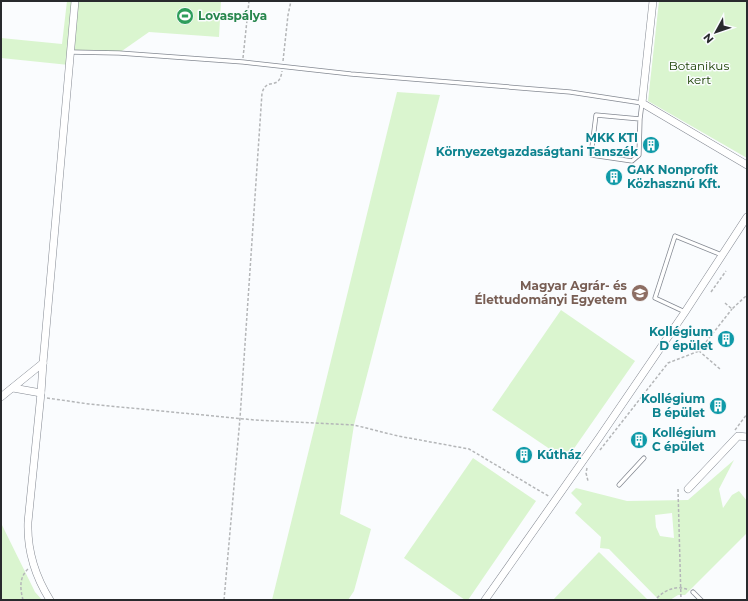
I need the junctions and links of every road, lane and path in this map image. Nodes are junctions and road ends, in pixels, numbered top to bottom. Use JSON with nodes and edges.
{"nodes":[{"id":1,"x":75,"y":1,"type":"edge"},
{"id":2,"x":249,"y":1,"type":"edge"},
{"id":3,"x":291,"y":1,"type":"edge"},
{"id":4,"x":653,"y":1,"type":"edge"},
{"id":5,"x":70,"y":52,"type":"junction"},
{"id":6,"x":243,"y":62,"type":"junction"},
{"id":7,"x":282,"y":66,"type":"junction"},
{"id":8,"x":642,"y":103,"type":"junction"},
{"id":9,"x":640,"y":119,"type":"junction"},
{"id":10,"x":747,"y":165,"type":"edge"},
{"id":11,"x":747,"y":217,"type":"edge"},
{"id":12,"x":722,"y":255,"type":"junction"},
{"id":13,"x":726,"y":271,"type":"dead end"},
{"id":14,"x":711,"y":292,"type":"dead end"},
{"id":15,"x":747,"y":295,"type":"edge"},
{"id":16,"x":725,"y":303,"type":"dead end"},
{"id":17,"x":732,"y":309,"type":"junction"},
{"id":18,"x":685,"y":312,"type":"junction"},
{"id":19,"x":696,"y":341,"type":"dead end"},
{"id":20,"x":699,"y":351,"type":"junction"},
{"id":21,"x":43,"y":363,"type":"junction"},
{"id":22,"x":720,"y":369,"type":"dead end"},
{"id":23,"x":13,"y":388,"type":"junction"},
{"id":24,"x":41,"y":395,"type":"junction"},
{"id":25,"x":1,"y":397,"type":"edge"},
{"id":26,"x":747,"y":414,"type":"edge"},
{"id":27,"x":240,"y":418,"type":"junction"},
{"id":28,"x":738,"y":436,"type":"junction"},
{"id":29,"x":747,"y":437,"type":"edge"},
{"id":30,"x":596,"y":455,"type":"dead end"},
{"id":31,"x":644,"y":458,"type":"dead end"},
{"id":32,"x":587,"y":467,"type":"dead end"},
{"id":33,"x":588,"y":481,"type":"dead end"},
{"id":34,"x":619,"y":485,"type":"dead end"},
{"id":35,"x":678,"y":489,"type":"dead end"},
{"id":36,"x":688,"y":489,"type":"dead end"},
{"id":37,"x":555,"y":500,"type":"junction"},
{"id":38,"x":33,"y":565,"type":"junction"},
{"id":39,"x":681,"y":587,"type":"junction"},
{"id":40,"x":693,"y":592,"type":"joint"},
{"id":41,"x":657,"y":598,"type":"dead end"},
{"id":42,"x":23,"y":600,"type":"edge"},
{"id":43,"x":50,"y":600,"type":"edge"},
{"id":44,"x":224,"y":600,"type":"edge"},
{"id":45,"x":485,"y":600,"type":"edge"},
{"id":46,"x":681,"y":600,"type":"edge"},
{"id":47,"x":701,"y":600,"type":"edge"}],
"edges":[{"from":1,"to":5,"type":"street"},
{"from":2,"to":6,"type":"path"},
{"from":3,"to":7,"type":"path"},
{"from":4,"to":8,"type":"street"},
{"from":5,"to":6,"type":"lane"},
{"from":5,"to":21,"type":"street"},
{"from":6,"to":7,"type":"lane"},
{"from":7,"to":8,"type":"lane"},
{"from":7,"to":27,"type":"path"},
{"from":8,"to":9,"type":"lane"},
{"from":8,"to":10,"type":"street"},
{"from":9,"to":9,"type":"lane"},
{"from":11,"to":12,"type":"street"},
{"from":12,"to":18,"type":"street"},
{"from":12,"to":18,"type":"lane"},
{"from":13,"to":14,"type":"path"},
{"from":15,"to":17,"type":"path"},
{"from":16,"to":17,"type":"path"},
{"from":17,"to":20,"type":"path"},
{"from":18,"to":37,"type":"street"},
{"from":19,"to":20,"type":"path"},
{"from":20,"to":22,"type":"path"},
{"from":20,"to":30,"type":"path"},
{"from":21,"to":23,"type":"street"},
{"from":21,"to":24,"type":"street"},
{"from":23,"to":24,"type":"street"},
{"from":23,"to":25,"type":"street"},
{"from":24,"to":27,"type":"path"},
{"from":24,"to":38,"type":"street"},
{"from":26,"to":28,"type":"path"},
{"from":27,"to":37,"type":"path"},
{"from":27,"to":44,"type":"path"},
{"from":28,"to":29,"type":"street"},
{"from":28,"to":36,"type":"street"},
{"from":31,"to":34,"type":"lane"},
{"from":32,"to":33,"type":"path"},
{"from":35,"to":39,"type":"path"},
{"from":37,"to":45,"type":"street"},
{"from":38,"to":42,"type":"path"},
{"from":38,"to":43,"type":"street"},
{"from":39,"to":40,"type":"path"},
{"from":39,"to":41,"type":"path"},
{"from":39,"to":46,"type":"path"},
{"from":40,"to":47,"type":"lane"}]}
